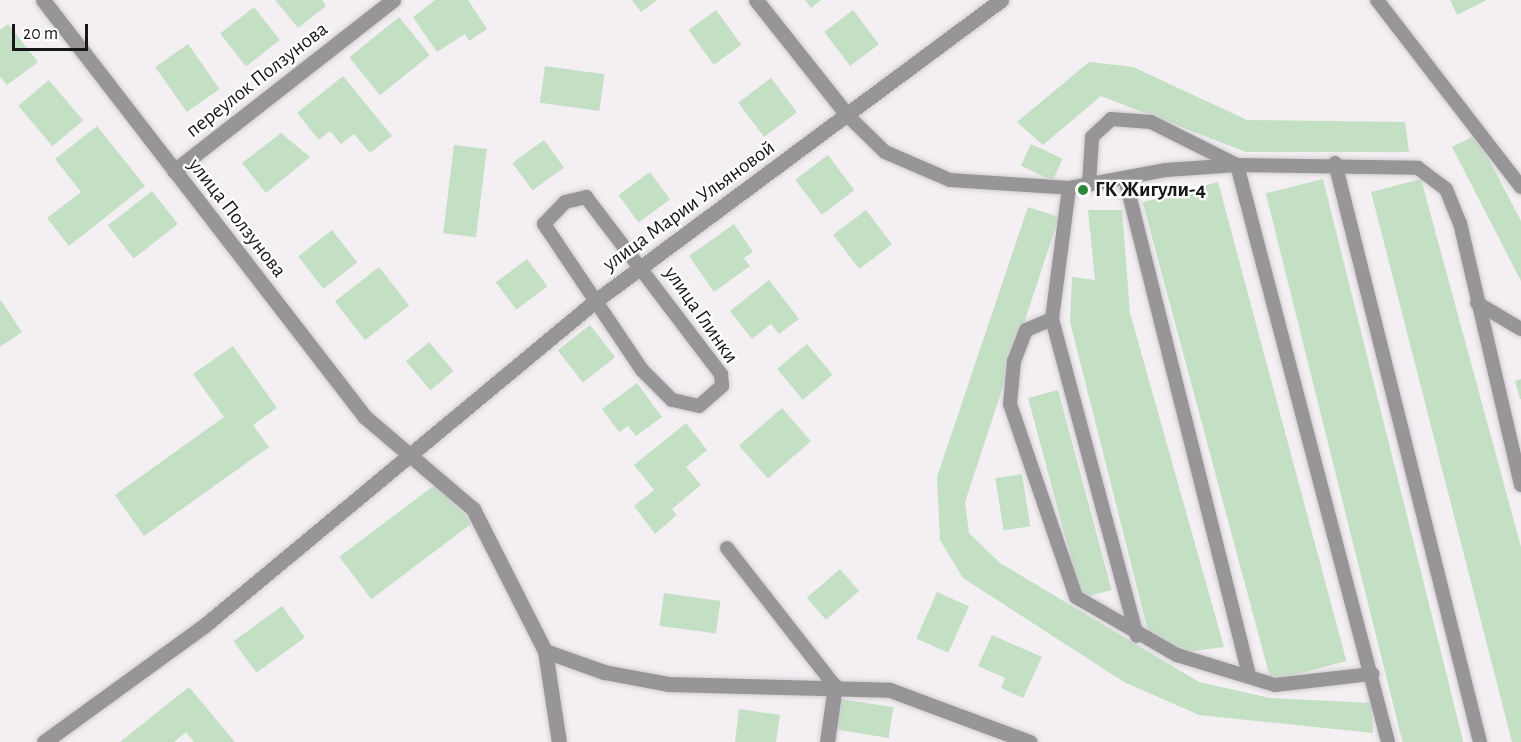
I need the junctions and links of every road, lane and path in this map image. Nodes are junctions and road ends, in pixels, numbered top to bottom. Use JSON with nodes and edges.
{"nodes":[{"id":1,"x":43,"y":0,"type":"edge"},
{"id":2,"x":393,"y":0,"type":"edge"},
{"id":3,"x":756,"y":0,"type":"edge"},
{"id":4,"x":1001,"y":0,"type":"edge"},
{"id":5,"x":1377,"y":0,"type":"edge"},
{"id":6,"x":848,"y":116,"type":"junction"},
{"id":7,"x":1335,"y":163,"type":"junction"},
{"id":8,"x":1237,"y":165,"type":"junction"},
{"id":9,"x":174,"y":171,"type":"junction"},
{"id":10,"x":1125,"y":178,"type":"junction"},
{"id":11,"x":1089,"y":184,"type":"junction"},
{"id":12,"x":1521,"y":187,"type":"edge"},
{"id":13,"x":1069,"y":188,"type":"junction"},
{"id":14,"x":640,"y":266,"type":"junction"},
{"id":15,"x":594,"y":302,"type":"junction"},
{"id":16,"x":1477,"y":303,"type":"junction"},
{"id":17,"x":1052,"y":319,"type":"junction"},
{"id":18,"x":1521,"y":329,"type":"edge"},
{"id":19,"x":409,"y":453,"type":"junction"},
{"id":20,"x":1521,"y":485,"type":"edge"},
{"id":21,"x":727,"y":548,"type":"dead end"},
{"id":22,"x":1137,"y":636,"type":"junction"},
{"id":23,"x":545,"y":651,"type":"junction"},
{"id":24,"x":1372,"y":674,"type":"junction"},
{"id":25,"x":1249,"y":675,"type":"junction"},
{"id":26,"x":835,"y":686,"type":"junction"},
{"id":27,"x":44,"y":742,"type":"edge"},
{"id":28,"x":559,"y":742,"type":"edge"},
{"id":29,"x":826,"y":742,"type":"edge"},
{"id":30,"x":1030,"y":742,"type":"edge"},
{"id":31,"x":1388,"y":742,"type":"edge"},
{"id":32,"x":1480,"y":742,"type":"edge"}],
"edges":[{"from":1,"to":9,"type":"street","name":"улица Ползунова"},
{"from":2,"to":9,"type":"street","name":"переулок Ползунова"},
{"from":3,"to":6,"type":"street"},
{"from":4,"to":6,"type":"street","name":"улица Марии Ульяновой"},
{"from":5,"to":12,"type":"lane"},
{"from":6,"to":13,"type":"lane"},
{"from":6,"to":14,"type":"street","name":"улица Марии Ульяновой"},
{"from":7,"to":8,"type":"lane"},
{"from":7,"to":16,"type":"lane"},
{"from":7,"to":32,"type":"lane"},
{"from":8,"to":10,"type":"lane"},
{"from":8,"to":11,"type":"lane"},
{"from":8,"to":24,"type":"lane"},
{"from":9,"to":19,"type":"street","name":"улица Ползунова"},
{"from":10,"to":11,"type":"lane"},
{"from":10,"to":25,"type":"lane"},
{"from":11,"to":13,"type":"lane"},
{"from":13,"to":17,"type":"lane"},
{"from":14,"to":15,"type":"street","name":"улица Марии Ульяновой"},
{"from":14,"to":15,"type":"lane"},
{"from":14,"to":15,"type":"lane","name":"улица Глинки"},
{"from":15,"to":19,"type":"street","name":"улица Марии Ульяновой"},
{"from":16,"to":18,"type":"lane"},
{"from":16,"to":20,"type":"lane"},
{"from":17,"to":22,"type":"lane"},
{"from":17,"to":22,"type":"lane"},
{"from":19,"to":23,"type":"street","name":"улица Ползунова"},
{"from":19,"to":27,"type":"street","name":"улица Марии Ульяновой"},
{"from":21,"to":26,"type":"lane"},
{"from":22,"to":25,"type":"lane"},
{"from":23,"to":26,"type":"street"},
{"from":23,"to":28,"type":"street","name":"улица Ползунова"},
{"from":24,"to":25,"type":"lane"},
{"from":24,"to":31,"type":"lane"},
{"from":26,"to":29,"type":"street"},
{"from":26,"to":30,"type":"street"}]}
